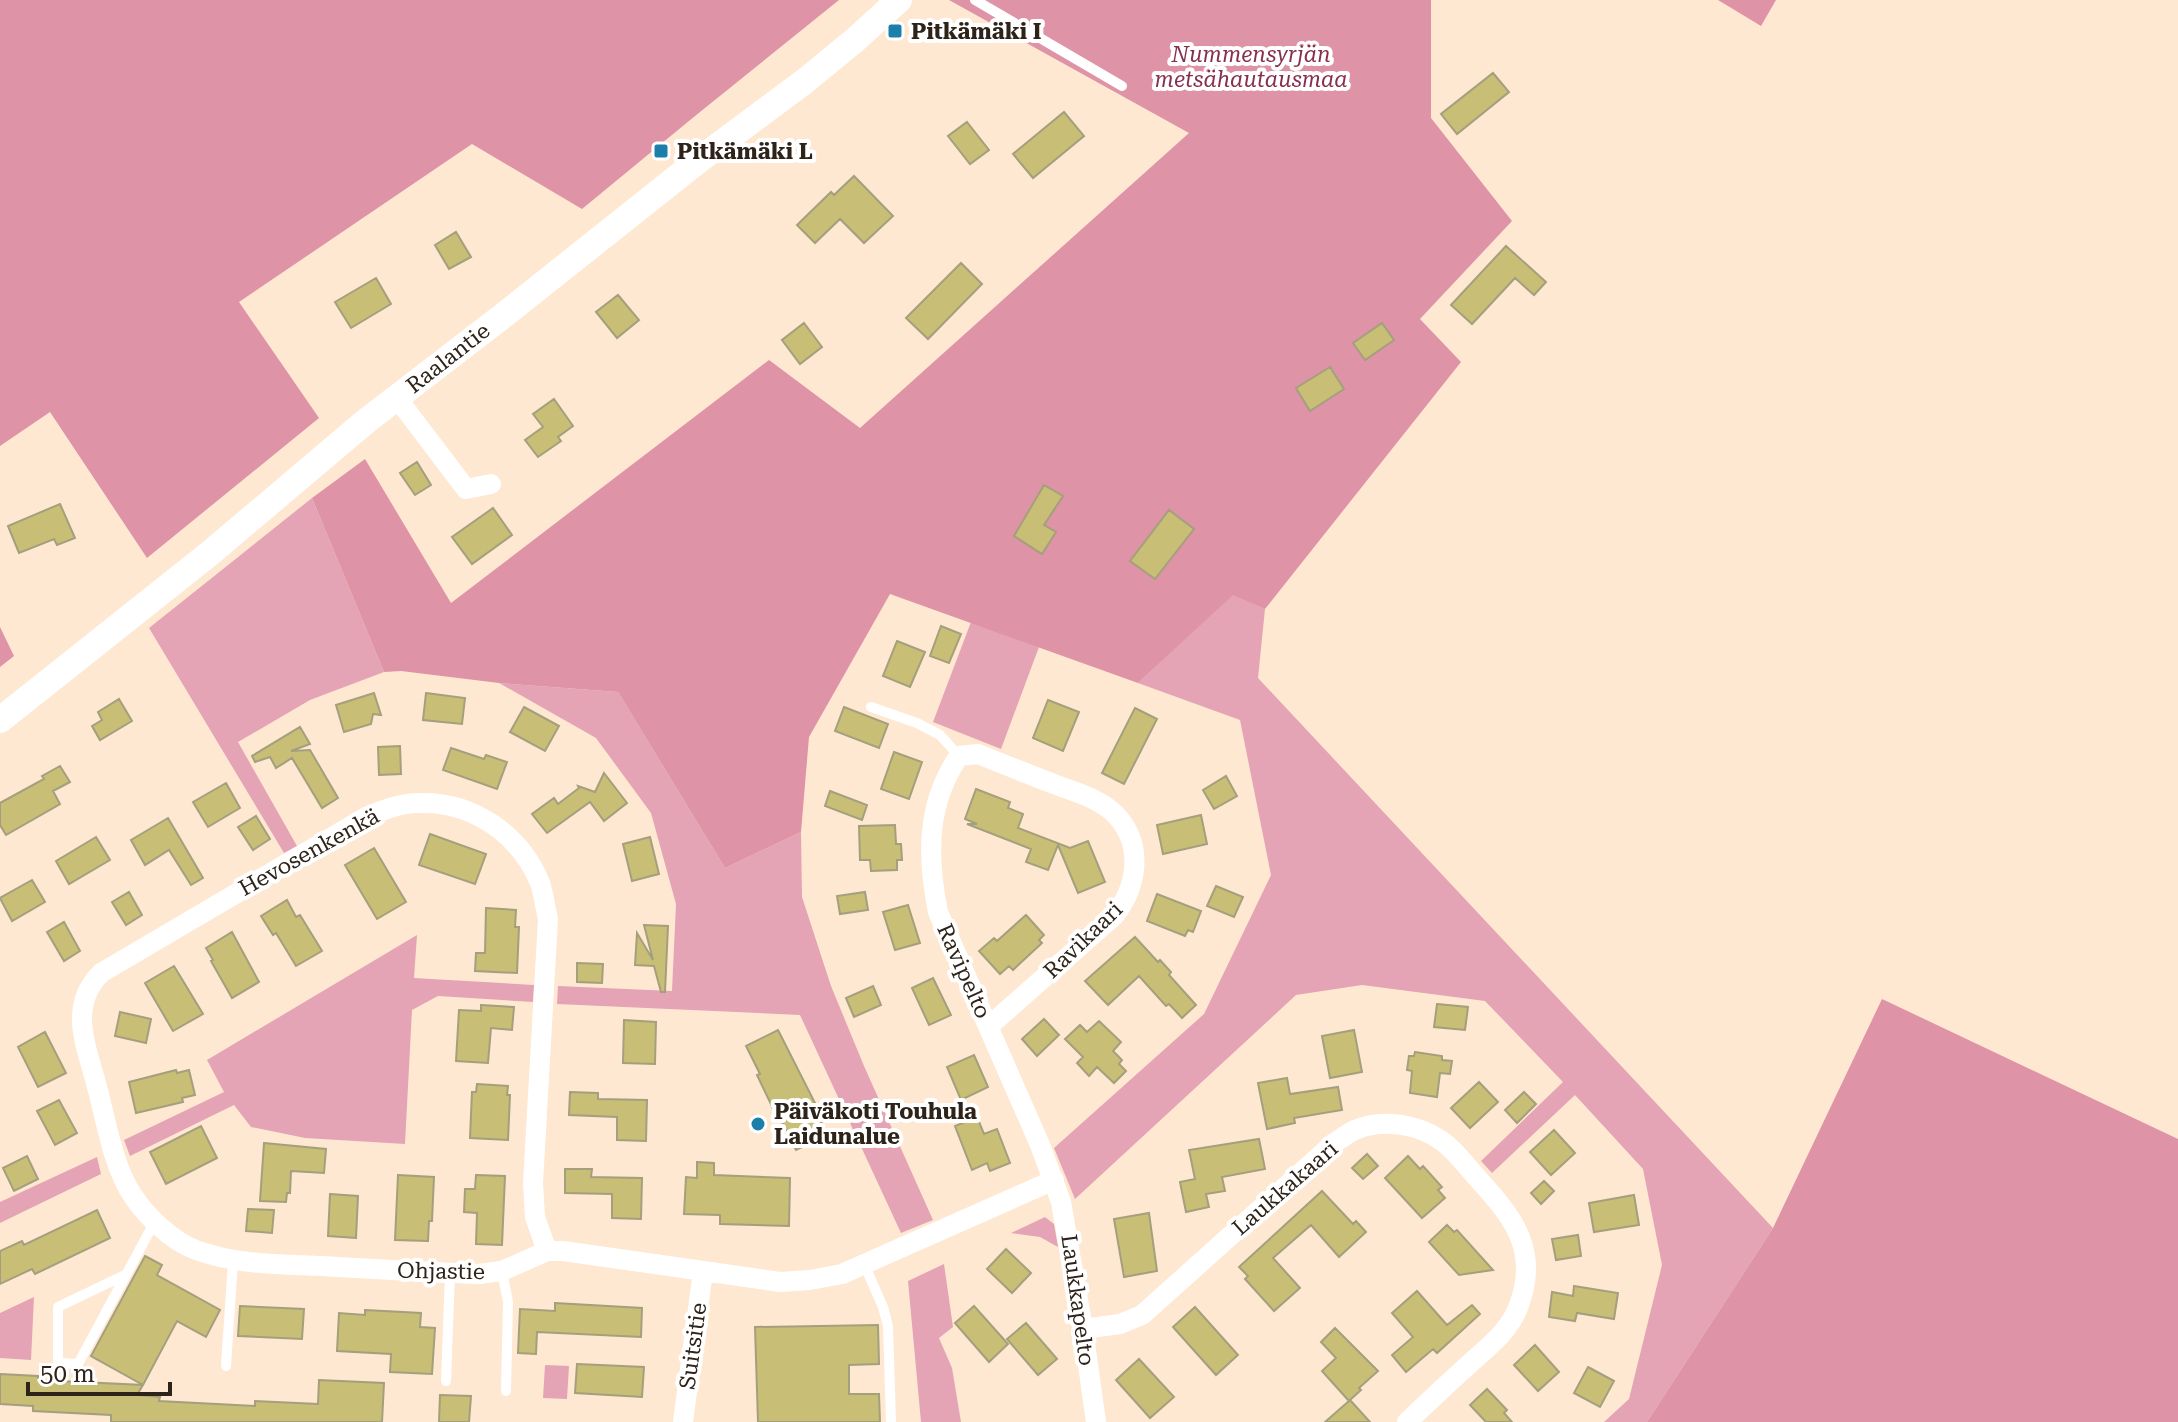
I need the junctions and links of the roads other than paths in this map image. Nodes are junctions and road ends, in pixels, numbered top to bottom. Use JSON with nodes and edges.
{"nodes":[{"id":1,"x":899,"y":0,"type":"edge"},
{"id":2,"x":975,"y":0,"type":"edge"},
{"id":3,"x":1122,"y":86,"type":"dead end"},
{"id":4,"x":397,"y":398,"type":"junction"},
{"id":5,"x":491,"y":484,"type":"dead end"},
{"id":6,"x":871,"y":707,"type":"dead end"},
{"id":7,"x":0,"y":720,"type":"edge"},
{"id":8,"x":959,"y":756,"type":"junction"},
{"id":9,"x":87,"y":992,"type":"joint"},
{"id":10,"x":989,"y":1026,"type":"junction"},
{"id":11,"x":1054,"y":1180,"type":"junction"},
{"id":12,"x":154,"y":1223,"type":"junction"},
{"id":13,"x":547,"y":1251,"type":"junction"},
{"id":14,"x":233,"y":1261,"type":"junction"},
{"id":15,"x":864,"y":1264,"type":"junction"},
{"id":16,"x":502,"y":1271,"type":"junction"},
{"id":17,"x":703,"y":1271,"type":"junction"},
{"id":18,"x":450,"y":1273,"type":"junction"},
{"id":19,"x":125,"y":1275,"type":"junction"},
{"id":20,"x":1083,"y":1329,"type":"junction"},
{"id":21,"x":226,"y":1366,"type":"dead end"},
{"id":22,"x":446,"y":1381,"type":"dead end"},
{"id":23,"x":506,"y":1391,"type":"dead end"},
{"id":24,"x":683,"y":1422,"type":"edge"},
{"id":25,"x":891,"y":1422,"type":"edge"},
{"id":26,"x":1096,"y":1422,"type":"edge"},
{"id":27,"x":1407,"y":1422,"type":"edge"}],
"edges":[{"from":1,"to":4,"type":"street","name":"Raalantie"},
{"from":2,"to":3,"type":"lane"},
{"from":4,"to":5,"type":"street"},
{"from":4,"to":7,"type":"street","name":"Raalantie"},
{"from":6,"to":8,"type":"lane"},
{"from":8,"to":10,"type":"street","name":"Ravipelto"},
{"from":8,"to":10,"type":"street","name":"Ravikaari"},
{"from":9,"to":12,"type":"street","name":"Ohjastie"},
{"from":9,"to":13,"type":"street","name":"Hevosenkenkä"},
{"from":10,"to":11,"type":"street","name":"Ravipelto"},
{"from":11,"to":15,"type":"street","name":"Ohjastie"},
{"from":11,"to":20,"type":"street","name":"Laukkapelto"},
{"from":12,"to":14,"type":"street","name":"Ohjastie"},
{"from":12,"to":19,"type":"lane"},
{"from":13,"to":16,"type":"street","name":"Ohjastie"},
{"from":13,"to":17,"type":"street","name":"Ohjastie"},
{"from":14,"to":18,"type":"street","name":"Ohjastie"},
{"from":14,"to":21,"type":"lane"},
{"from":15,"to":17,"type":"street","name":"Ohjastie"},
{"from":15,"to":25,"type":"lane"},
{"from":16,"to":18,"type":"street","name":"Ohjastie"},
{"from":16,"to":23,"type":"lane"},
{"from":17,"to":24,"type":"street","name":"Suitsitie"},
{"from":18,"to":22,"type":"lane"},
{"from":19,"to":19,"type":"lane"},
{"from":20,"to":26,"type":"street","name":"Laukkapelto"},
{"from":20,"to":27,"type":"street","name":"Laukkakaari"}]}
